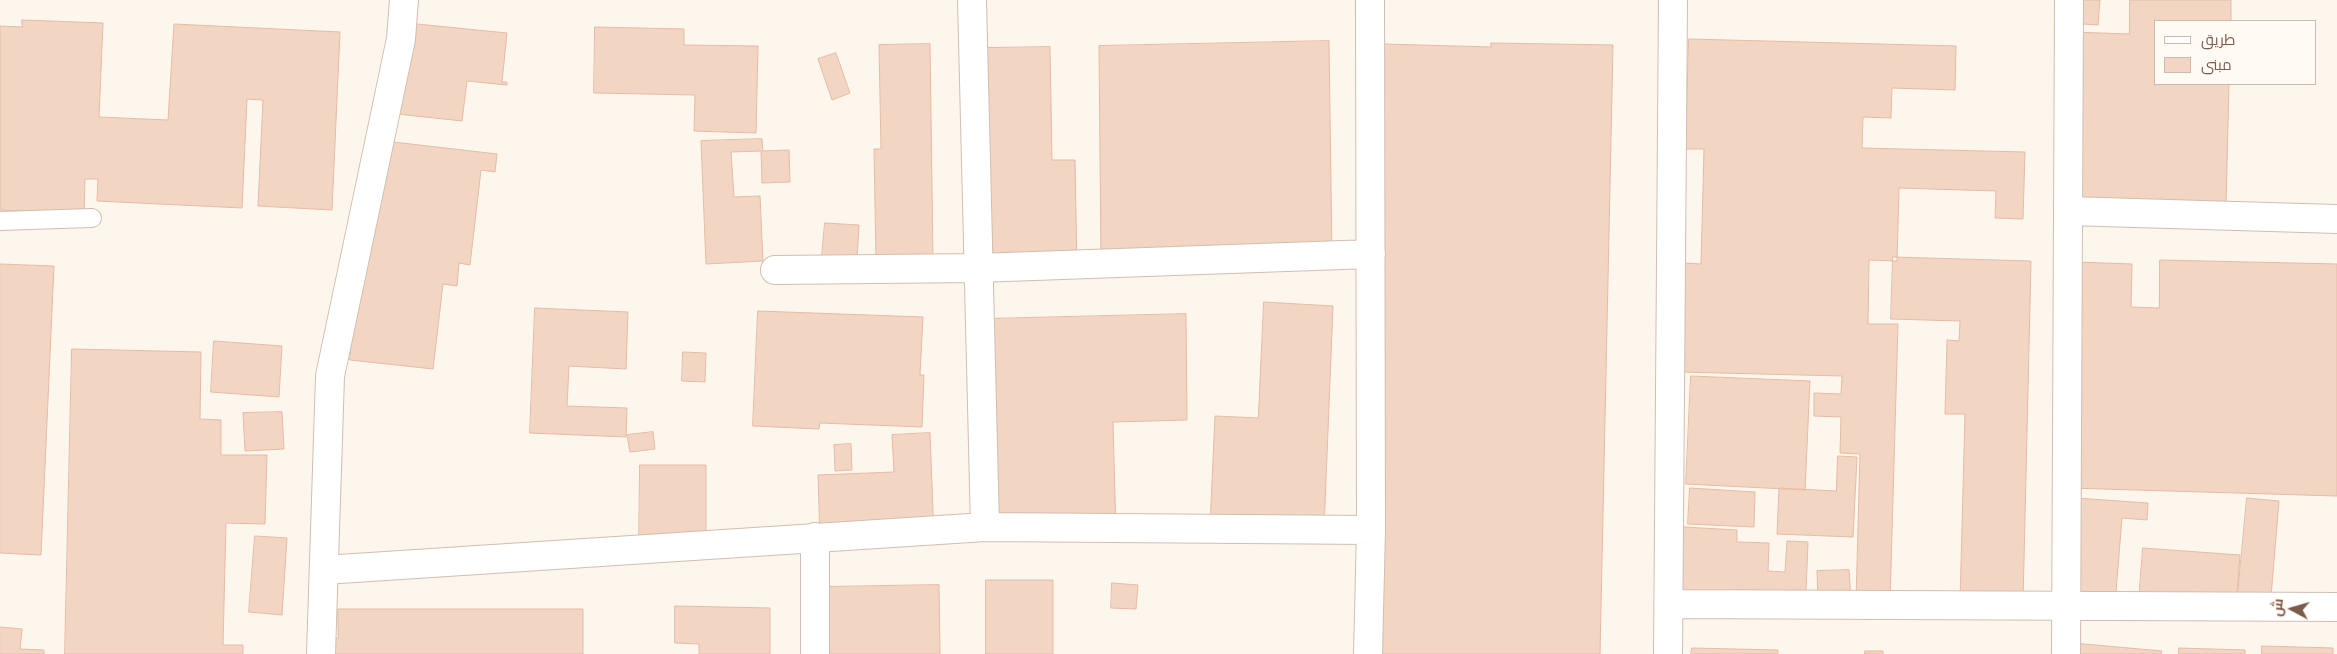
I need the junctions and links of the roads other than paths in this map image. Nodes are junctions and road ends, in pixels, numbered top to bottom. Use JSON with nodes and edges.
{"nodes":[{"id":1,"x":404,"y":0,"type":"edge"},
{"id":2,"x":972,"y":0,"type":"edge"},
{"id":3,"x":1370,"y":0,"type":"edge"},
{"id":4,"x":1673,"y":0,"type":"edge"},
{"id":5,"x":2069,"y":0,"type":"edge"},
{"id":6,"x":2068,"y":211,"type":"junction"},
{"id":7,"x":92,"y":218,"type":"dead end"},
{"id":8,"x":2337,"y":219,"type":"edge"},
{"id":9,"x":0,"y":221,"type":"edge"},
{"id":10,"x":1371,"y":254,"type":"junction"},
{"id":11,"x":978,"y":268,"type":"junction"},
{"id":12,"x":775,"y":270,"type":"dead end"},
{"id":13,"x":985,"y":527,"type":"junction"},
{"id":14,"x":1370,"y":530,"type":"junction"},
{"id":15,"x":815,"y":537,"type":"junction"},
{"id":16,"x":324,"y":570,"type":"junction"},
{"id":17,"x":1669,"y":604,"type":"junction"},
{"id":18,"x":2066,"y":606,"type":"junction"},
{"id":19,"x":2337,"y":607,"type":"edge"},
{"id":20,"x":320,"y":654,"type":"edge"},
{"id":21,"x":815,"y":654,"type":"edge"},
{"id":22,"x":1368,"y":654,"type":"edge"},
{"id":23,"x":1668,"y":654,"type":"edge"},
{"id":24,"x":2066,"y":654,"type":"edge"}],
"edges":[{"from":1,"to":16,"type":"street"},
{"from":2,"to":11,"type":"street"},
{"from":3,"to":10,"type":"street"},
{"from":4,"to":17,"type":"street"},
{"from":5,"to":6,"type":"street"},
{"from":6,"to":8,"type":"street"},
{"from":6,"to":18,"type":"street"},
{"from":7,"to":9,"type":"lane"},
{"from":10,"to":11,"type":"street"},
{"from":10,"to":14,"type":"street"},
{"from":11,"to":12,"type":"street"},
{"from":11,"to":13,"type":"street"},
{"from":13,"to":14,"type":"street"},
{"from":13,"to":15,"type":"street"},
{"from":14,"to":22,"type":"street"},
{"from":15,"to":16,"type":"street"},
{"from":15,"to":21,"type":"street"},
{"from":16,"to":20,"type":"street"},
{"from":17,"to":18,"type":"street"},
{"from":17,"to":23,"type":"street"},
{"from":18,"to":19,"type":"street"},
{"from":18,"to":24,"type":"street"}]}
